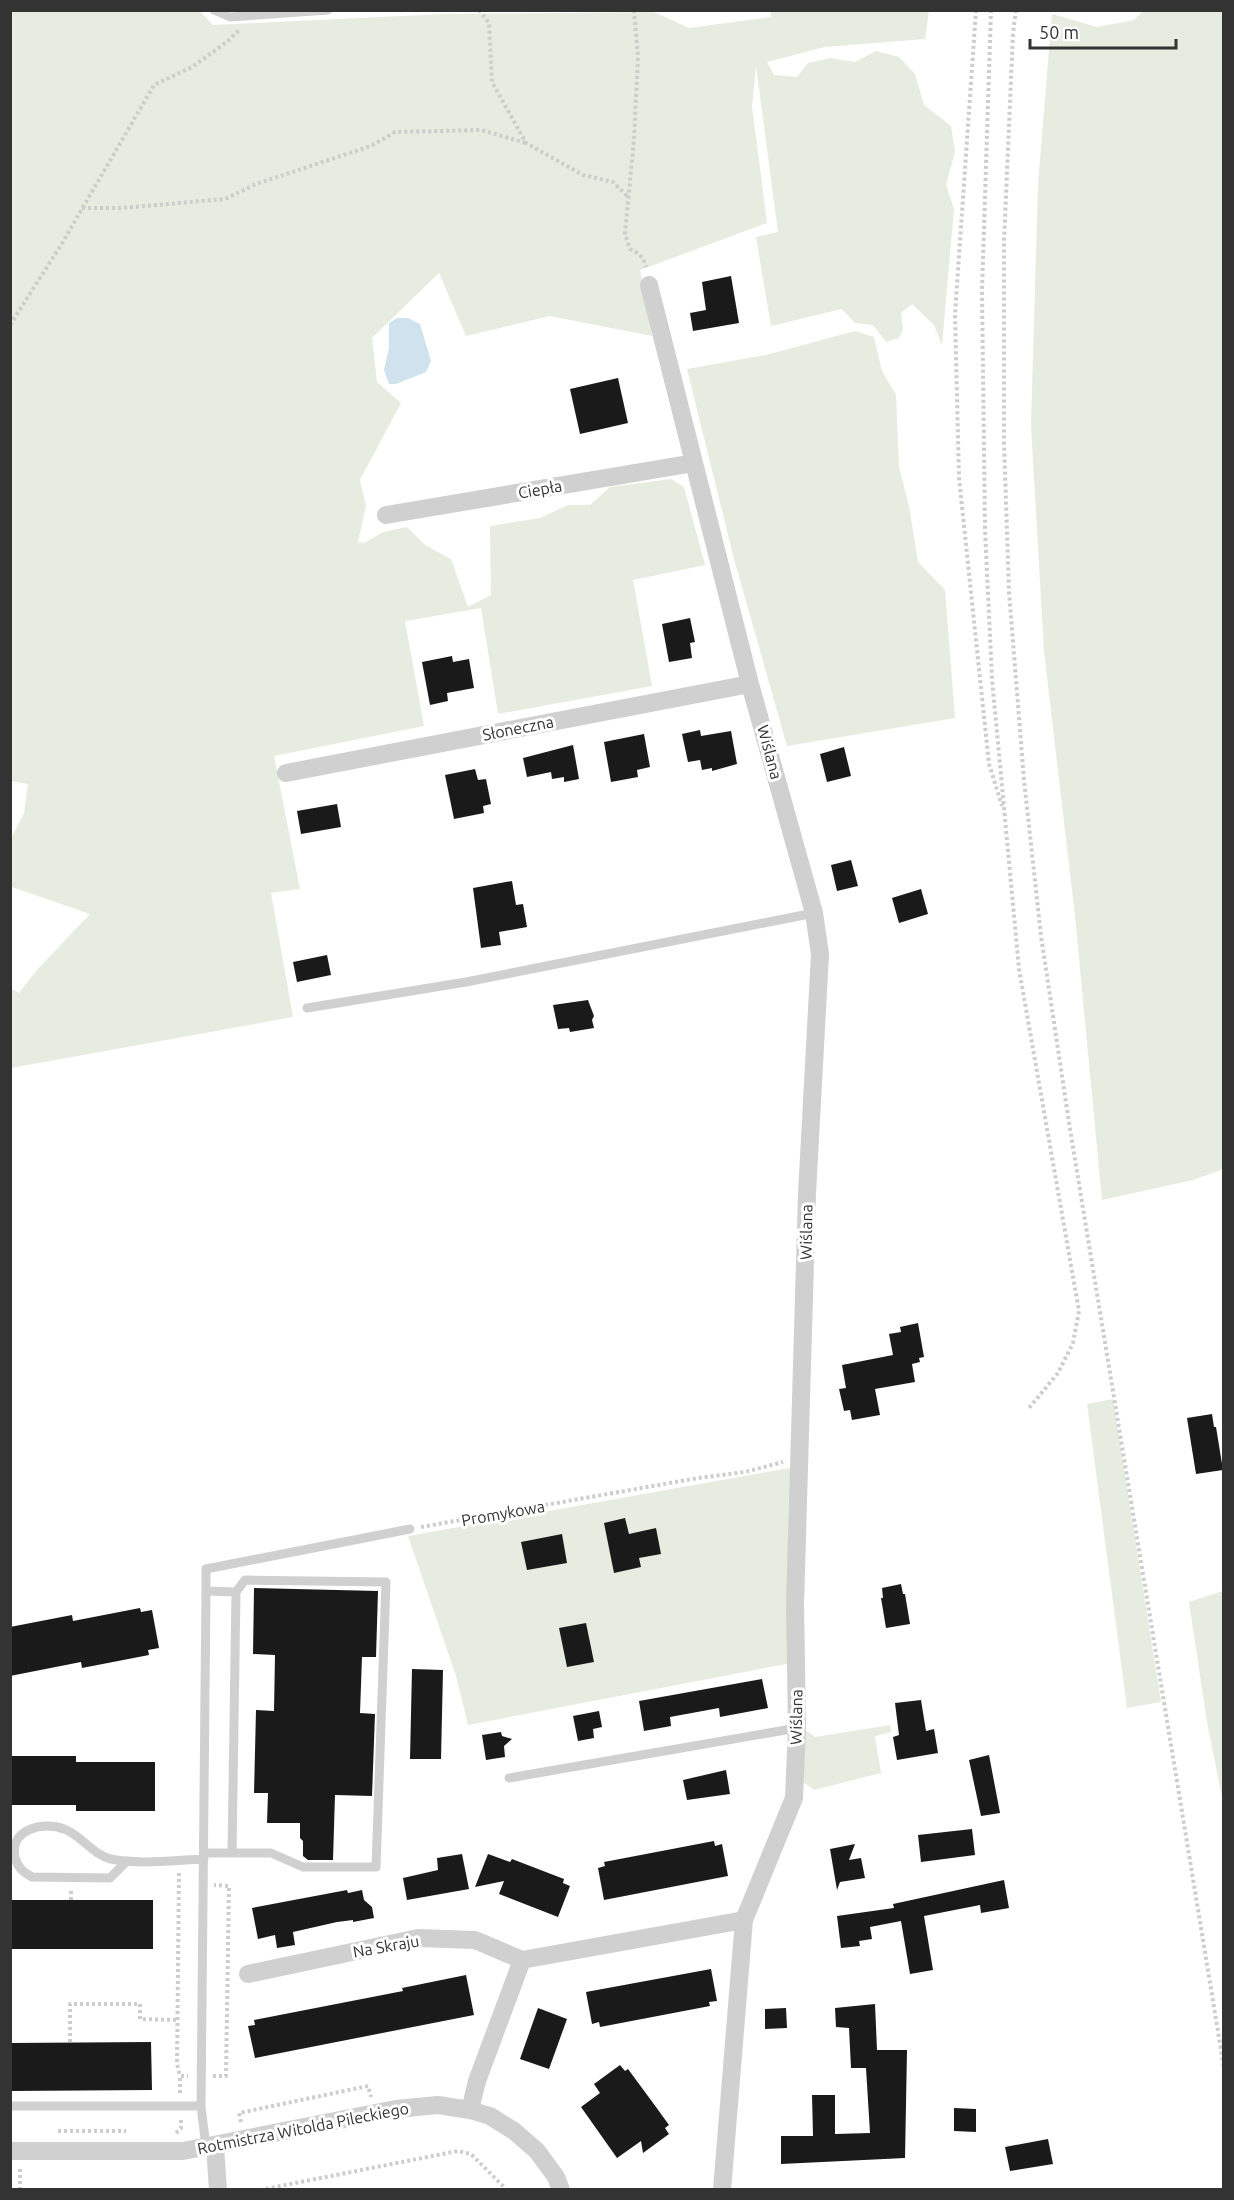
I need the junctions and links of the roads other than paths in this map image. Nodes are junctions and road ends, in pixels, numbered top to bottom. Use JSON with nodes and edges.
{"nodes":[{"id":1,"x":214,"y":10,"type":"edge"},
{"id":2,"x":328,"y":10,"type":"edge"},
{"id":3,"x":650,"y":285,"type":"road end"},
{"id":4,"x":694,"y":463,"type":"junction"},
{"id":5,"x":387,"y":515,"type":"dead end"},
{"id":6,"x":750,"y":684,"type":"junction"},
{"id":7,"x":286,"y":773,"type":"dead end"},
{"id":8,"x":814,"y":914,"type":"junction"},
{"id":9,"x":307,"y":1008,"type":"dead end"},
{"id":10,"x":410,"y":1529,"type":"road end"},
{"id":11,"x":206,"y":1591,"type":"junction"},
{"id":12,"x":236,"y":1592,"type":"junction"},
{"id":13,"x":797,"y":1728,"type":"junction"},
{"id":14,"x":509,"y":1778,"type":"dead end"},
{"id":15,"x":232,"y":1853,"type":"junction"},
{"id":16,"x":204,"y":1856,"type":"junction"},
{"id":17,"x":127,"y":1861,"type":"junction"},
{"id":18,"x":744,"y":1920,"type":"junction"},
{"id":19,"x":522,"y":1960,"type":"junction"},
{"id":20,"x":248,"y":1974,"type":"dead end"},
{"id":21,"x":10,"y":2106,"type":"edge"},
{"id":22,"x":201,"y":2106,"type":"junction"},
{"id":23,"x":470,"y":2109,"type":"junction"},
{"id":24,"x":210,"y":2147,"type":"junction"},
{"id":25,"x":10,"y":2151,"type":"edge"},
{"id":26,"x":218,"y":2190,"type":"edge"},
{"id":27,"x":561,"y":2190,"type":"edge"},
{"id":28,"x":722,"y":2190,"type":"edge"}],
"edges":[{"from":1,"to":2,"type":"lane"},
{"from":3,"to":4,"type":"street","name":"Wiślana"},
{"from":4,"to":5,"type":"street","name":"Ciepła"},
{"from":4,"to":6,"type":"street","name":"Wiślana"},
{"from":6,"to":7,"type":"street","name":"Słoneczna"},
{"from":6,"to":8,"type":"street","name":"Wiślana"},
{"from":8,"to":9,"type":"lane"},
{"from":8,"to":13,"type":"street","name":"Wiślana"},
{"from":10,"to":11,"type":"lane"},
{"from":11,"to":12,"type":"lane"},
{"from":11,"to":16,"type":"lane"},
{"from":12,"to":15,"type":"lane"},
{"from":12,"to":15,"type":"lane"},
{"from":13,"to":14,"type":"lane"},
{"from":13,"to":18,"type":"street","name":"Wiślana"},
{"from":15,"to":16,"type":"lane"},
{"from":16,"to":17,"type":"lane"},
{"from":16,"to":22,"type":"lane"},
{"from":17,"to":17,"type":"lane"},
{"from":18,"to":19,"type":"street"},
{"from":18,"to":28,"type":"street","name":"Wiślana"},
{"from":19,"to":20,"type":"street","name":"Na Skraju"},
{"from":19,"to":23,"type":"street"},
{"from":21,"to":22,"type":"lane"},
{"from":22,"to":24,"type":"lane"},
{"from":23,"to":24,"type":"street","name":"Rotmistrza Witolda Pileckiego"},
{"from":23,"to":27,"type":"street","name":"Rotmistrza Witolda Pileckiego"},
{"from":24,"to":25,"type":"street","name":"Rotmistrza Witolda Pileckiego"},
{"from":24,"to":26,"type":"street"}]}
